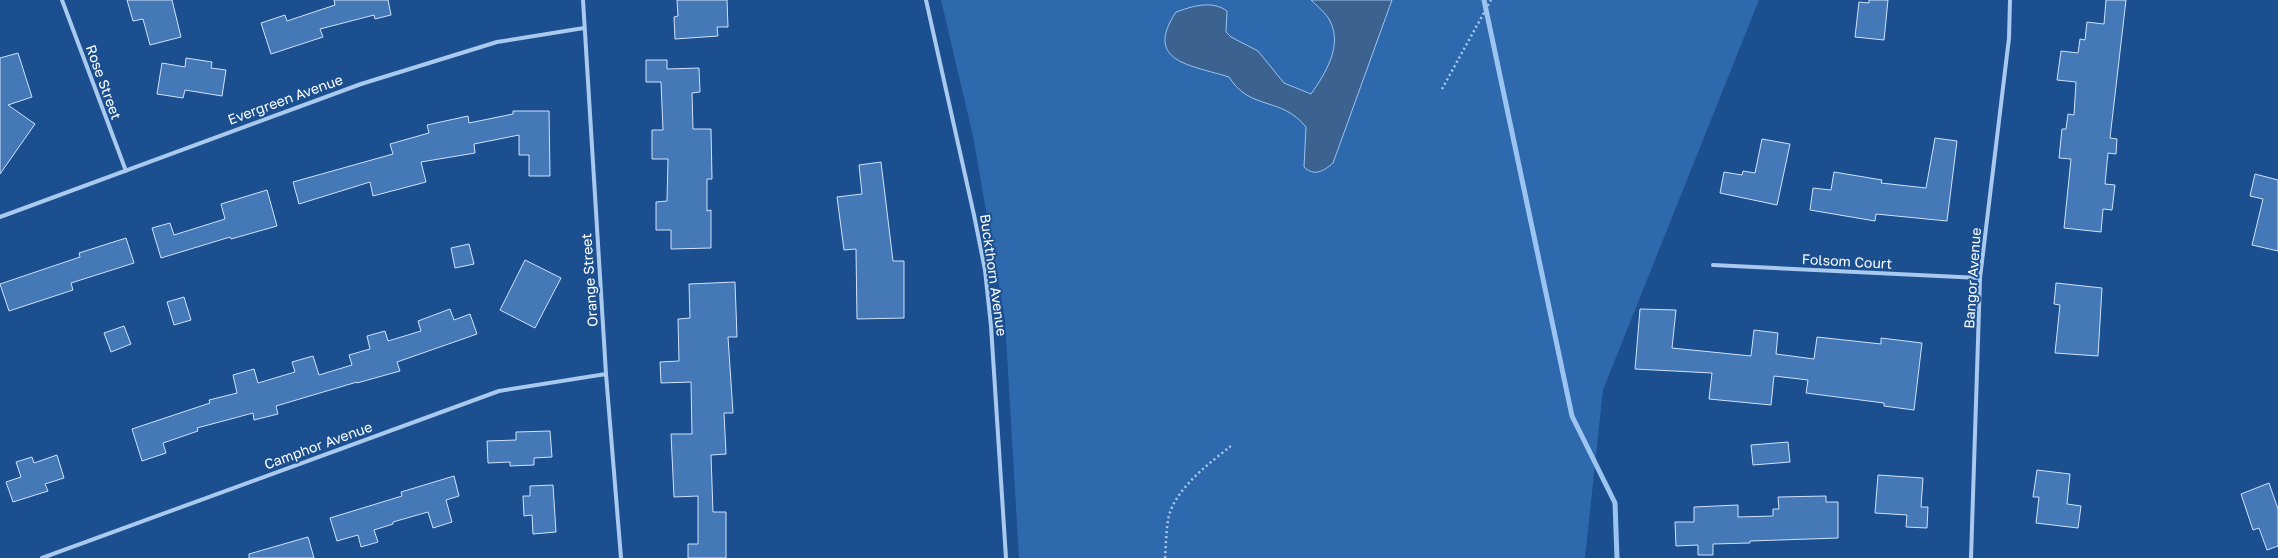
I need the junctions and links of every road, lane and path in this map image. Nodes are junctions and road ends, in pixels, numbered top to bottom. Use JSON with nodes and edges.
{"nodes":[{"id":1,"x":62,"y":0,"type":"edge"},
{"id":2,"x":583,"y":0,"type":"edge"},
{"id":3,"x":926,"y":0,"type":"edge"},
{"id":4,"x":1491,"y":0,"type":"edge"},
{"id":5,"x":2010,"y":0,"type":"edge"},
{"id":6,"x":584,"y":28,"type":"junction"},
{"id":7,"x":1442,"y":89,"type":"dead end"},
{"id":8,"x":126,"y":171,"type":"junction"},
{"id":9,"x":0,"y":217,"type":"edge"},
{"id":10,"x":1713,"y":265,"type":"dead end"},
{"id":11,"x":1980,"y":278,"type":"junction"},
{"id":12,"x":606,"y":374,"type":"junction"},
{"id":13,"x":1232,"y":445,"type":"dead end"},
{"id":14,"x":42,"y":558,"type":"edge"},
{"id":15,"x":621,"y":558,"type":"edge"},
{"id":16,"x":1006,"y":558,"type":"edge"},
{"id":17,"x":1165,"y":558,"type":"edge"},
{"id":18,"x":1971,"y":558,"type":"edge"}],
"edges":[{"from":1,"to":8,"type":"street","name":"Rose Street"},
{"from":2,"to":6,"type":"street","name":"Orange Street"},
{"from":3,"to":16,"type":"street","name":"Buckthorn Avenue"},
{"from":4,"to":7,"type":"path"},
{"from":5,"to":11,"type":"street","name":"Bangor Avenue"},
{"from":6,"to":8,"type":"street","name":"Evergreen Avenue"},
{"from":6,"to":12,"type":"street","name":"Orange Street"},
{"from":8,"to":9,"type":"street","name":"Evergreen Avenue"},
{"from":10,"to":11,"type":"street","name":"Folsom Court"},
{"from":11,"to":18,"type":"street","name":"Bangor Avenue"},
{"from":12,"to":14,"type":"street","name":"Camphor Avenue"},
{"from":12,"to":15,"type":"street","name":"Orange Street"},
{"from":13,"to":17,"type":"path"}]}
